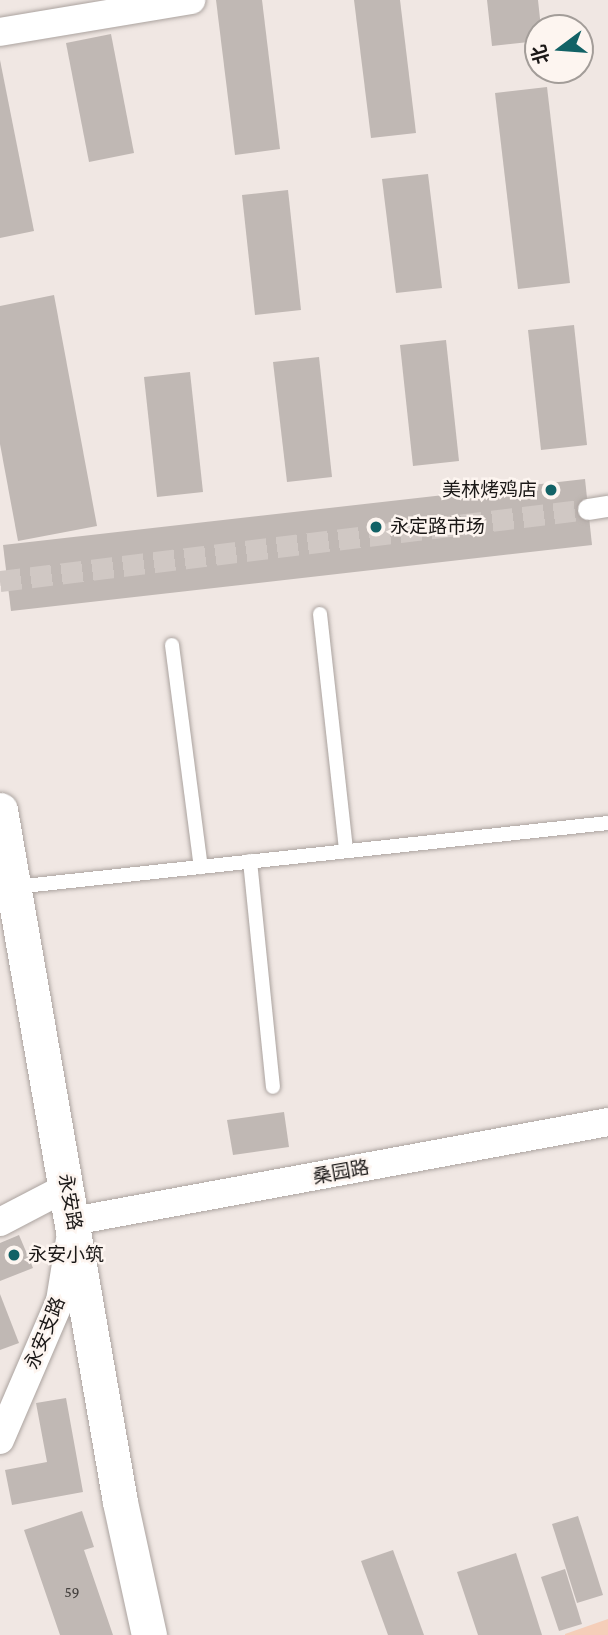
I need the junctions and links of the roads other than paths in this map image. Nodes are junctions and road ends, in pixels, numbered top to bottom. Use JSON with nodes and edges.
{"nodes":[{"id":1,"x":191,"y":0,"type":"edge"},
{"id":2,"x":0,"y":32,"type":"edge"},
{"id":3,"x":320,"y":614,"type":"dead end"},
{"id":4,"x":172,"y":645,"type":"dead end"},
{"id":5,"x":0,"y":810,"type":"edge"},
{"id":6,"x":608,"y":823,"type":"edge"},
{"id":7,"x":346,"y":851,"type":"junction"},
{"id":8,"x":250,"y":861,"type":"junction"},
{"id":9,"x":201,"y":867,"type":"junction"},
{"id":10,"x":7,"y":889,"type":"edge"},
{"id":11,"x":273,"y":1087,"type":"dead end"},
{"id":12,"x":608,"y":1122,"type":"edge"},
{"id":13,"x":67,"y":1187,"type":"junction"},
{"id":14,"x":73,"y":1221,"type":"junction"},
{"id":15,"x":0,"y":1222,"type":"edge"},
{"id":16,"x":0,"y":1440,"type":"edge"},
{"id":17,"x":149,"y":1635,"type":"edge"}],
"edges":[{"from":1,"to":2,"type":"street"},
{"from":3,"to":7,"type":"lane"},
{"from":4,"to":9,"type":"lane"},
{"from":5,"to":10,"type":"street","name":"永安路"},
{"from":6,"to":7,"type":"lane"},
{"from":7,"to":8,"type":"lane"},
{"from":8,"to":9,"type":"lane"},
{"from":8,"to":11,"type":"lane"},
{"from":9,"to":10,"type":"lane"},
{"from":10,"to":13,"type":"street","name":"永安路"},
{"from":12,"to":14,"type":"street","name":"桑园路"},
{"from":13,"to":14,"type":"street","name":"永安路"},
{"from":13,"to":15,"type":"street"},
{"from":14,"to":16,"type":"street","name":"永安支路"},
{"from":14,"to":17,"type":"street","name":"永安路"}]}
